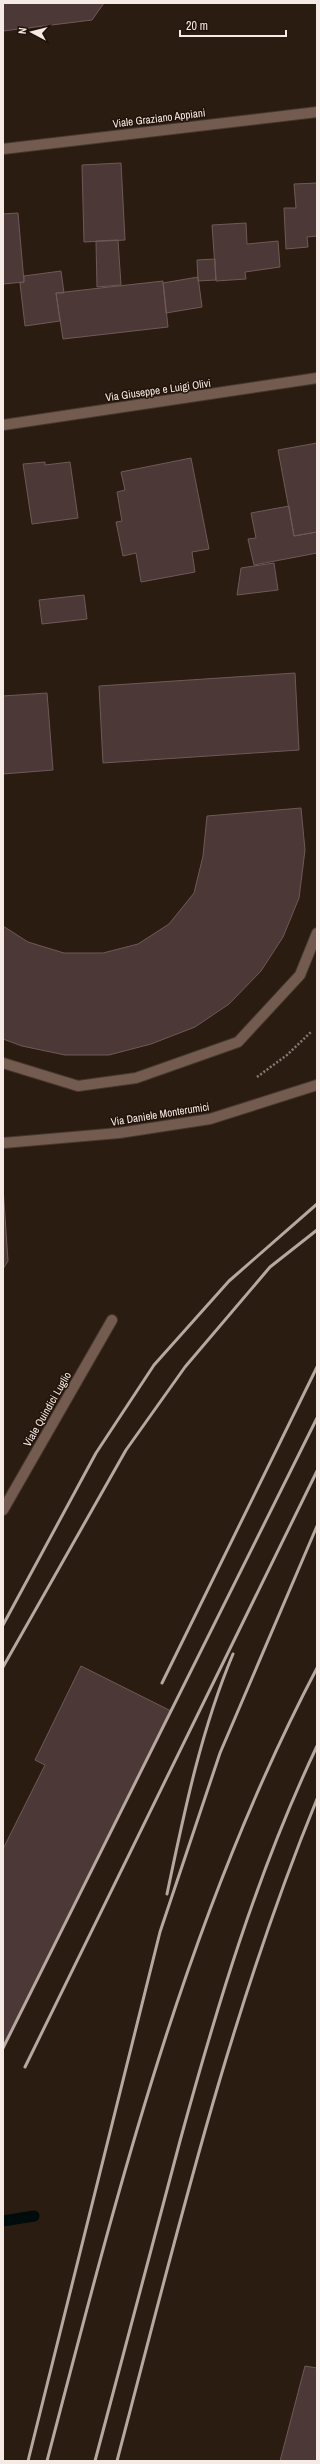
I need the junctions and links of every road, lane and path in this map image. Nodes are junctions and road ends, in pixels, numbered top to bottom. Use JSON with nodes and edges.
{"nodes":[{"id":1,"x":317,"y":112,"type":"edge"},
{"id":2,"x":3,"y":149,"type":"edge"},
{"id":3,"x":317,"y":378,"type":"edge"},
{"id":4,"x":3,"y":425,"type":"edge"},
{"id":5,"x":317,"y":933,"type":"edge"},
{"id":6,"x":3,"y":1063,"type":"edge"},
{"id":7,"x":317,"y":1085,"type":"edge"},
{"id":8,"x":3,"y":1143,"type":"edge"},
{"id":9,"x":112,"y":1320,"type":"dead end"},
{"id":10,"x":3,"y":1510,"type":"edge"}],
"edges":[{"from":1,"to":2,"type":"street","name":"Viale Graziano Appiani"},
{"from":3,"to":4,"type":"street","name":"Via Giuseppe e Luigi Olivi"},
{"from":5,"to":6,"type":"street"},
{"from":7,"to":8,"type":"street","name":"Via Daniele Monterumici"},
{"from":9,"to":10,"type":"street","name":"Viale Quindici Luglio"}]}
